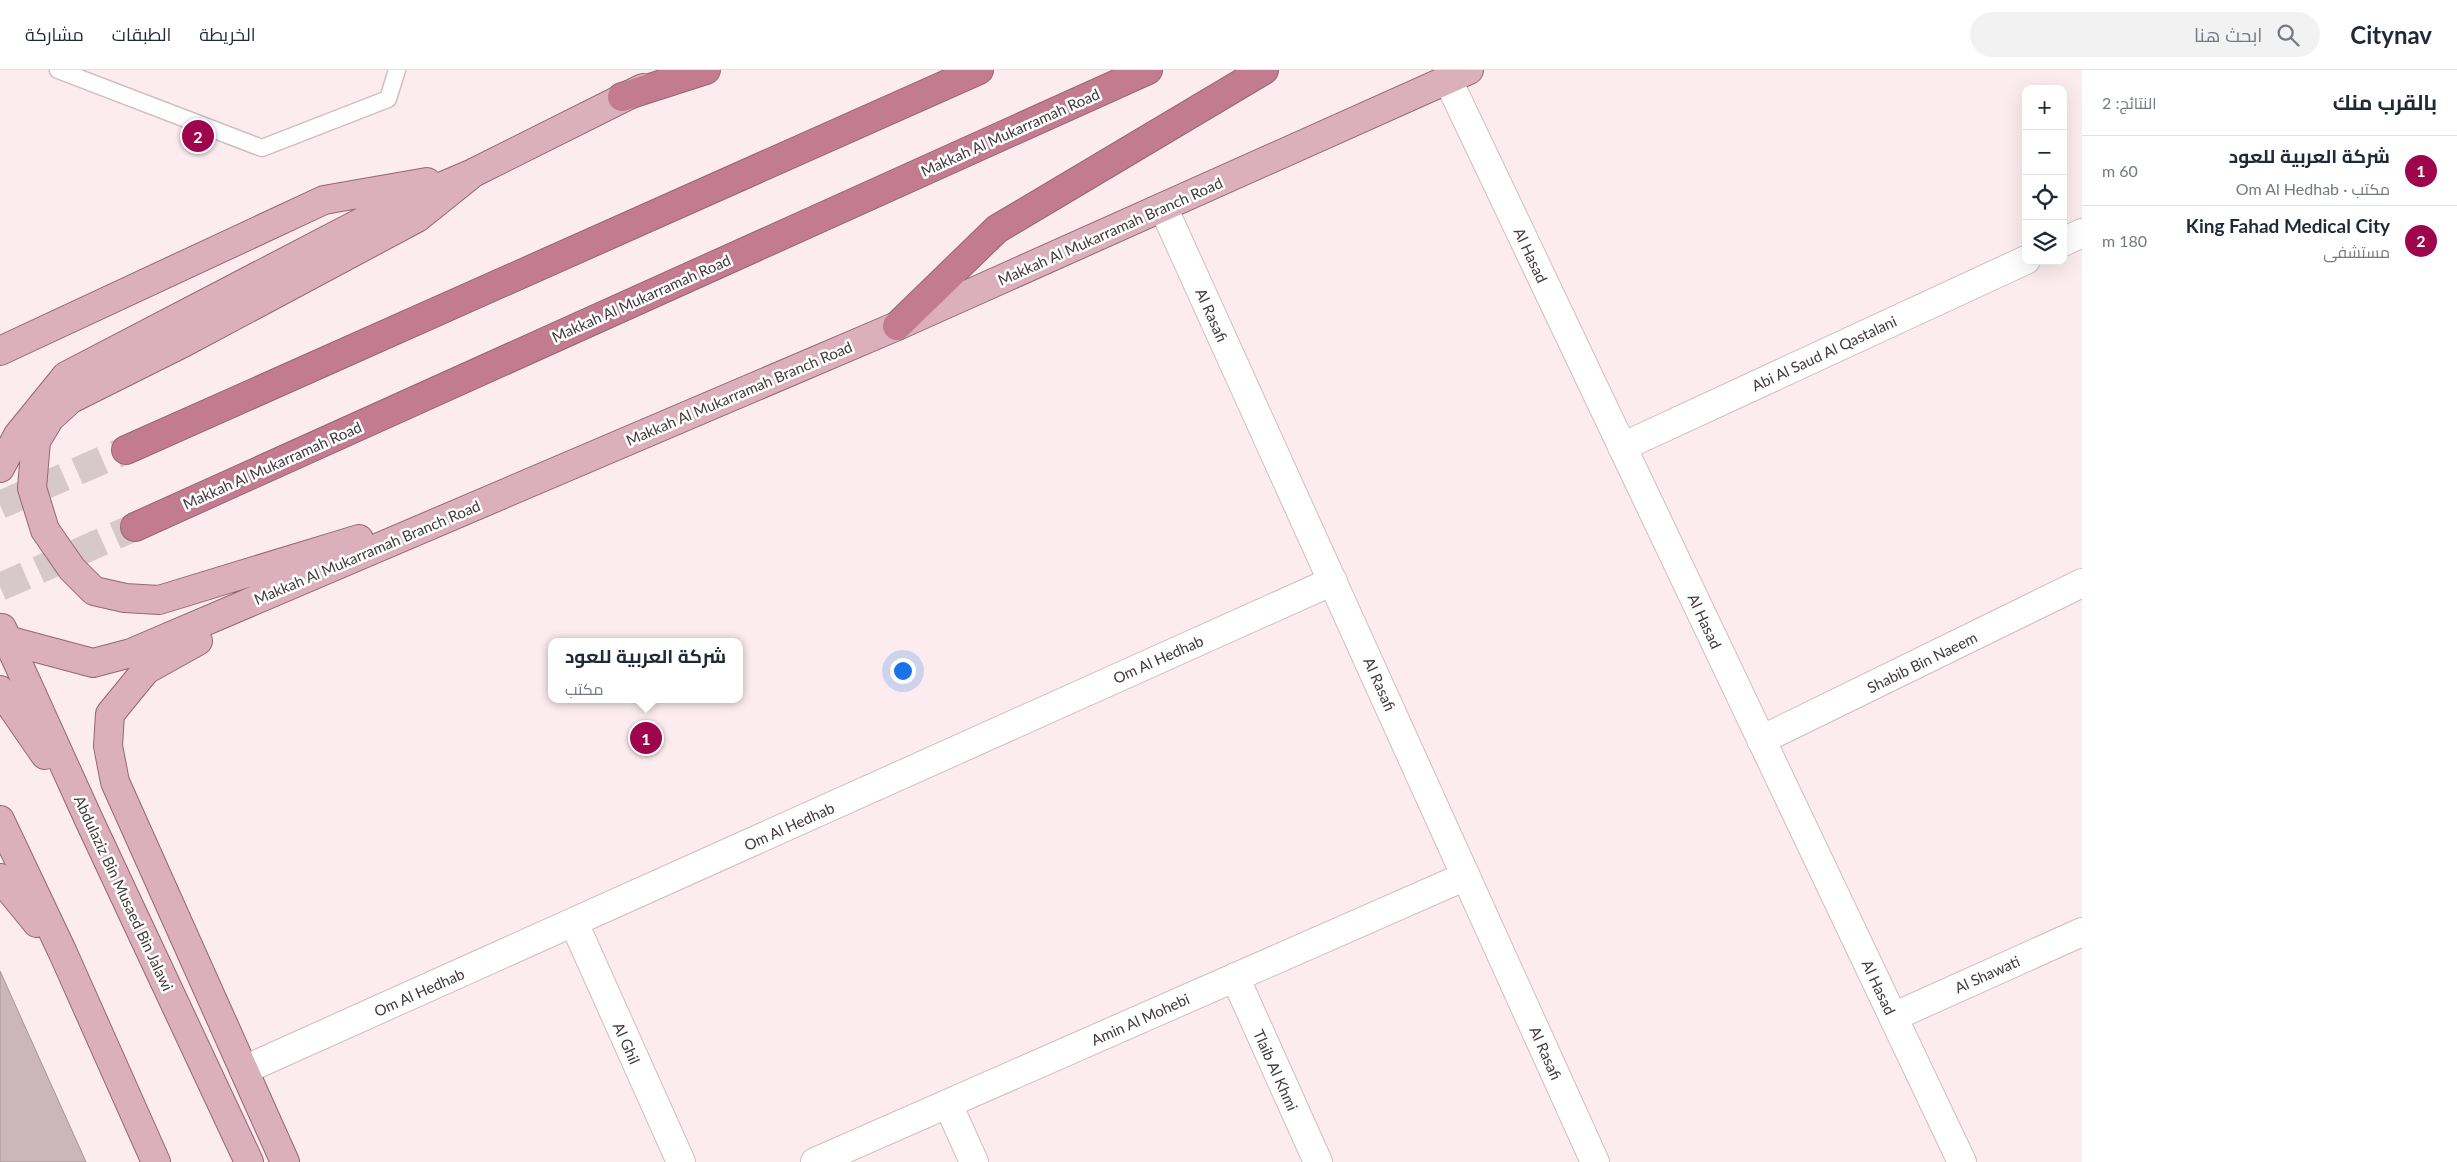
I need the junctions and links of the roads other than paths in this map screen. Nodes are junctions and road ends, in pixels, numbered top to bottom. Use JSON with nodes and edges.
{"nodes":[{"id":1,"x":58,"y":70,"type":"edge"},
{"id":2,"x":397,"y":70,"type":"edge"},
{"id":3,"x":681,"y":70,"type":"edge"},
{"id":4,"x":706,"y":70,"type":"edge"},
{"id":5,"x":979,"y":70,"type":"edge"},
{"id":6,"x":1148,"y":70,"type":"edge"},
{"id":7,"x":1264,"y":70,"type":"edge"},
{"id":8,"x":1458,"y":75,"type":"edge"},
{"id":9,"x":622,"y":98,"type":"junction"},
{"id":10,"x":472,"y":174,"type":"junction"},
{"id":11,"x":1163,"y":207,"type":"junction"},
{"id":12,"x":2082,"y":234,"type":"edge"},
{"id":13,"x":2067,"y":240,"type":"edge"},
{"id":14,"x":2022,"y":262,"type":"edge"},
{"id":15,"x":897,"y":326,"type":"junction"},
{"id":16,"x":0,"y":351,"type":"edge"},
{"id":17,"x":1622,"y":447,"type":"junction"},
{"id":18,"x":126,"y":450,"type":"tunnel mouth"},
{"id":19,"x":0,"y":468,"type":"edge"},
{"id":20,"x":480,"y":504,"type":"junction"},
{"id":21,"x":135,"y":527,"type":"tunnel mouth"},
{"id":22,"x":1332,"y":580,"type":"junction"},
{"id":23,"x":2082,"y":583,"type":"edge"},
{"id":24,"x":2,"y":633,"type":"edge"},
{"id":25,"x":0,"y":690,"type":"edge"},
{"id":26,"x":1761,"y":740,"type":"junction"},
{"id":27,"x":0,"y":820,"type":"edge"},
{"id":28,"x":89,"y":820,"type":"junction"},
{"id":29,"x":1466,"y":876,"type":"junction"},
{"id":30,"x":0,"y":878,"type":"edge"},
{"id":31,"x":574,"y":923,"type":"junction"},
{"id":32,"x":2082,"y":932,"type":"edge"},
{"id":33,"x":63,"y":953,"type":"junction"},
{"id":34,"x":1235,"y":977,"type":"junction"},
{"id":35,"x":1893,"y":1017,"type":"junction"},
{"id":36,"x":244,"y":1070,"type":"junction"},
{"id":37,"x":948,"y":1104,"type":"junction"},
{"id":38,"x":156,"y":1162,"type":"edge"},
{"id":39,"x":249,"y":1162,"type":"edge"},
{"id":40,"x":285,"y":1162,"type":"edge"},
{"id":41,"x":681,"y":1162,"type":"edge"},
{"id":42,"x":815,"y":1162,"type":"edge"},
{"id":43,"x":974,"y":1162,"type":"edge"},
{"id":44,"x":1318,"y":1162,"type":"edge"},
{"id":45,"x":1596,"y":1162,"type":"edge"},
{"id":46,"x":1962,"y":1162,"type":"edge"}],
"edges":[{"from":1,"to":2,"type":"lane"},
{"from":3,"to":9,"type":"main road"},
{"from":4,"to":9,"type":"highway"},
{"from":5,"to":18,"type":"highway"},
{"from":6,"to":21,"type":"highway","name":"Makkah Al Mukarramah Road"},
{"from":7,"to":15,"type":"highway"},
{"from":8,"to":11,"type":"main road","name":"Makkah Al Mukarramah Branch Road"},
{"from":8,"to":17,"type":"street","name":"Al Hasad"},
{"from":9,"to":10,"type":"main road"},
{"from":10,"to":16,"type":"main road"},
{"from":10,"to":19,"type":"main road"},
{"from":10,"to":20,"type":"main road"},
{"from":11,"to":15,"type":"main road","name":"Makkah Al Mukarramah Branch Road"},
{"from":11,"to":22,"type":"street","name":"Al Rasafi"},
{"from":12,"to":13,"type":"street"},
{"from":14,"to":17,"type":"street","name":"Abi Al Saud Al Qastalani"},
{"from":15,"to":20,"type":"main road","name":"Makkah Al Mukarramah Branch Road"},
{"from":17,"to":26,"type":"street","name":"Al Hasad"},
{"from":20,"to":24,"type":"main road","name":"Makkah Al Mukarramah Branch Road"},
{"from":20,"to":36,"type":"main road"},
{"from":22,"to":29,"type":"street","name":"Al Rasafi"},
{"from":22,"to":31,"type":"street","name":"Om Al Hedhab"},
{"from":23,"to":26,"type":"street","name":"Shabib Bin Naeem"},
{"from":24,"to":28,"type":"main road","name":"Abdulaziz Bin Musaed Bin Jalawi"},
{"from":25,"to":28,"type":"main road"},
{"from":26,"to":35,"type":"street","name":"Al Hasad"},
{"from":27,"to":33,"type":"main road"},
{"from":28,"to":39,"type":"main road","name":"Abdulaziz Bin Musaed Bin Jalawi"},
{"from":29,"to":34,"type":"street","name":"Amin Al Mohebi"},
{"from":29,"to":45,"type":"street","name":"Al Rasafi"},
{"from":30,"to":33,"type":"main road"},
{"from":31,"to":36,"type":"street","name":"Om Al Hedhab"},
{"from":31,"to":41,"type":"street","name":"Al Ghil"},
{"from":32,"to":35,"type":"street","name":"Al Shawati"},
{"from":33,"to":38,"type":"main road"},
{"from":34,"to":37,"type":"street","name":"Amin Al Mohebi"},
{"from":34,"to":44,"type":"street","name":"Tlaib Al Khmi"},
{"from":35,"to":46,"type":"street","name":"Al Hasad"},
{"from":36,"to":40,"type":"main road"},
{"from":37,"to":42,"type":"street","name":"Amin Al Mohebi"},
{"from":37,"to":43,"type":"street"}]}
